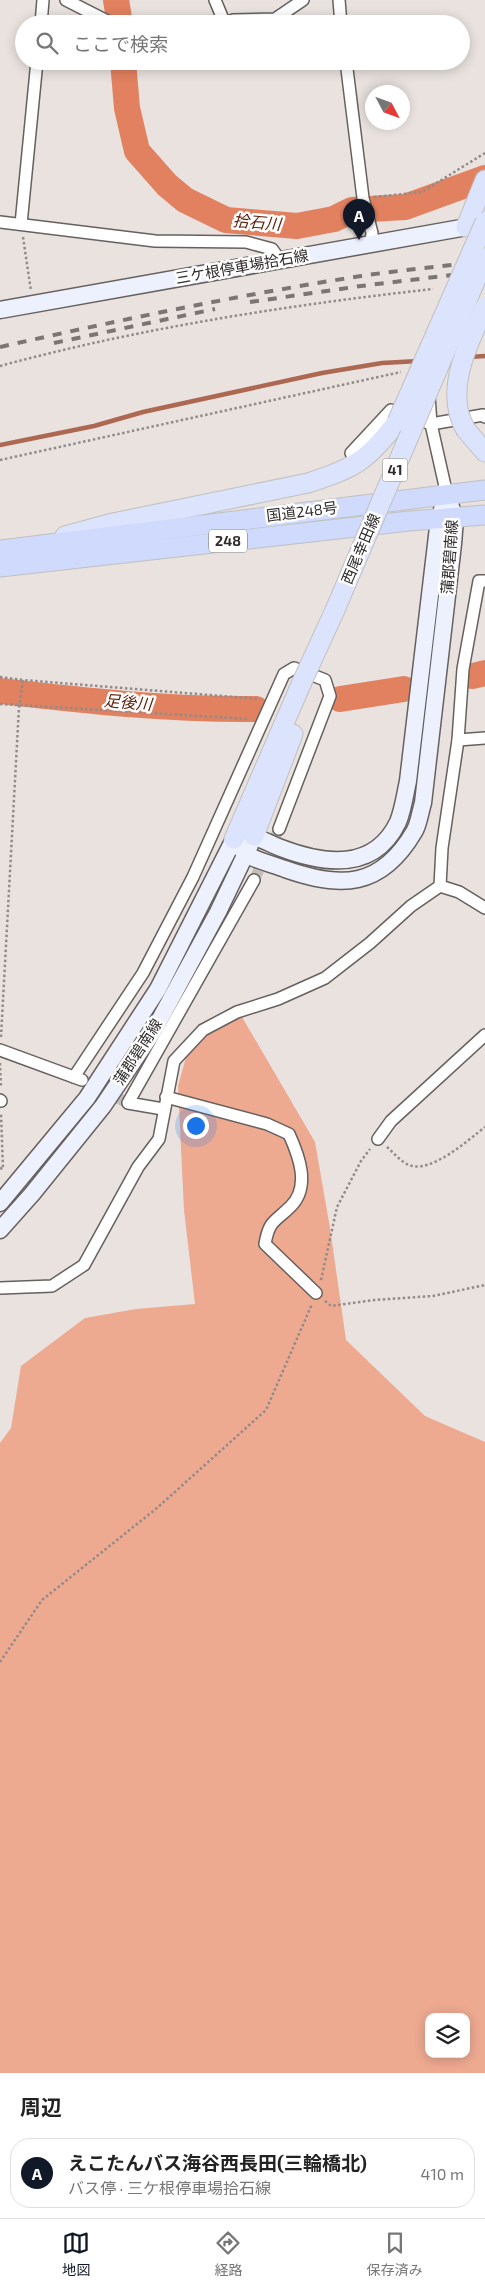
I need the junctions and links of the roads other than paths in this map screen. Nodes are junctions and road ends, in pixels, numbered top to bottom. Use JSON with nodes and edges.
{"nodes":[{"id":1,"x":43,"y":0,"type":"edge"},
{"id":2,"x":66,"y":0,"type":"edge"},
{"id":3,"x":215,"y":0,"type":"edge"},
{"id":4,"x":302,"y":0,"type":"edge"},
{"id":5,"x":338,"y":0,"type":"edge"},
{"id":6,"x":42,"y":15,"type":"edge"},
{"id":7,"x":97,"y":15,"type":"edge"},
{"id":8,"x":221,"y":15,"type":"edge"},
{"id":9,"x":282,"y":15,"type":"edge"},
{"id":10,"x":340,"y":15,"type":"edge"},
{"id":11,"x":36,"y":70,"type":"edge"},
{"id":12,"x":347,"y":70,"type":"edge"},
{"id":13,"x":483,"y":185,"type":"edge"},
{"id":14,"x":0,"y":222,"type":"edge"},
{"id":15,"x":485,"y":223,"type":"edge"},
{"id":16,"x":21,"y":224,"type":"junction"},
{"id":17,"x":466,"y":227,"type":"junction"},
{"id":18,"x":371,"y":236,"type":"junction"},
{"id":19,"x":485,"y":258,"type":"edge"},
{"id":20,"x":280,"y":260,"type":"junction"},
{"id":21,"x":485,"y":277,"type":"edge"},
{"id":22,"x":485,"y":307,"type":"edge"},
{"id":23,"x":0,"y":310,"type":"edge"},
{"id":24,"x":426,"y":369,"type":"dead end"},
{"id":25,"x":485,"y":418,"type":"edge"},
{"id":26,"x":431,"y":424,"type":"junction"},
{"id":27,"x":485,"y":452,"type":"edge"},
{"id":28,"x":351,"y":453,"type":"dead end"},
{"id":29,"x":485,"y":490,"type":"edge"},
{"id":30,"x":447,"y":494,"type":"junction"},
{"id":31,"x":485,"y":515,"type":"edge"},
{"id":32,"x":447,"y":519,"type":"junction"},
{"id":33,"x":9,"y":549,"type":"edge"},
{"id":34,"x":0,"y":567,"type":"edge"},
{"id":35,"x":485,"y":581,"type":"edge"},
{"id":36,"x":306,"y":684,"type":"junction"},
{"id":37,"x":485,"y":738,"type":"edge"},
{"id":38,"x":458,"y":740,"type":"junction"},
{"id":39,"x":279,"y":829,"type":"tunnel mouth"},
{"id":40,"x":254,"y":836,"type":"junction"},
{"id":41,"x":234,"y":839,"type":"junction"},
{"id":42,"x":246,"y":854,"type":"junction"},
{"id":43,"x":254,"y":880,"type":"tunnel mouth"},
{"id":44,"x":440,"y":886,"type":"junction"},
{"id":45,"x":485,"y":908,"type":"edge"},
{"id":46,"x":485,"y":1035,"type":"edge"},
{"id":47,"x":0,"y":1050,"type":"edge"},
{"id":48,"x":166,"y":1097,"type":"junction"},
{"id":49,"x":163,"y":1109,"type":"junction"},
{"id":50,"x":378,"y":1139,"type":"road end"},
{"id":51,"x":0,"y":1203,"type":"edge"},
{"id":52,"x":0,"y":1230,"type":"edge"},
{"id":53,"x":0,"y":1288,"type":"edge"},
{"id":54,"x":316,"y":1293,"type":"road end"}],
"edges":[{"from":1,"to":6,"type":"street"},
{"from":2,"to":7,"type":"street"},
{"from":3,"to":8,"type":"street"},
{"from":4,"to":9,"type":"street"},
{"from":5,"to":10,"type":"street"},
{"from":11,"to":16,"type":"street"},
{"from":12,"to":18,"type":"street"},
{"from":13,"to":17,"type":"main road"},
{"from":14,"to":16,"type":"street"},
{"from":15,"to":17,"type":"main road","name":"三ケ根停車場拾石線"},
{"from":15,"to":33,"type":"main road","number":"41","bridge":true},
{"from":16,"to":20,"type":"street"},
{"from":17,"to":18,"type":"main road","name":"三ケ根停車場拾石線"},
{"from":18,"to":20,"type":"main road","name":"三ケ根停車場拾石線"},
{"from":19,"to":36,"type":"main road","name":"西尾幸田線","number":"41","bridge":true},
{"from":20,"to":23,"type":"main road","name":"三ケ根停車場拾石線"},
{"from":21,"to":36,"type":"main road","name":"西尾幸田線","number":"41"},
{"from":22,"to":27,"type":"main road","bridge":true},
{"from":24,"to":26,"type":"street"},
{"from":25,"to":26,"type":"street"},
{"from":26,"to":28,"type":"street"},
{"from":26,"to":30,"type":"street"},
{"from":29,"to":30,"type":"highway","name":"国道248号","number":"248"},
{"from":30,"to":32,"type":"main road","name":"蒲郡碧南線"},
{"from":30,"to":33,"type":"highway","name":"国道248号","number":"248"},
{"from":31,"to":32,"type":"highway","name":"国道248号","number":"248"},
{"from":32,"to":34,"type":"highway","name":"国道248号","number":"248"},
{"from":32,"to":40,"type":"main road","name":"蒲郡碧南線"},
{"from":32,"to":42,"type":"main road","name":"蒲郡碧南線"},
{"from":35,"to":38,"type":"street"},
{"from":36,"to":40,"type":"main road","name":"西尾幸田線","number":"41"},
{"from":36,"to":41,"type":"main road","name":"西尾幸田線","number":"41"},
{"from":37,"to":38,"type":"street"},
{"from":38,"to":44,"type":"street"},
{"from":39,"to":47,"type":"street"},
{"from":40,"to":41,"type":"main road"},
{"from":40,"to":42,"type":"main road","name":"蒲郡碧南線"},
{"from":41,"to":42,"type":"main road"},
{"from":41,"to":51,"type":"main road","name":"蒲郡碧南線"},
{"from":42,"to":52,"type":"main road","name":"蒲郡碧南線"},
{"from":43,"to":49,"type":"street"},
{"from":44,"to":45,"type":"street"},
{"from":44,"to":48,"type":"street"},
{"from":46,"to":50,"type":"street"},
{"from":48,"to":49,"type":"street"},
{"from":48,"to":54,"type":"street"},
{"from":49,"to":53,"type":"street"}]}
